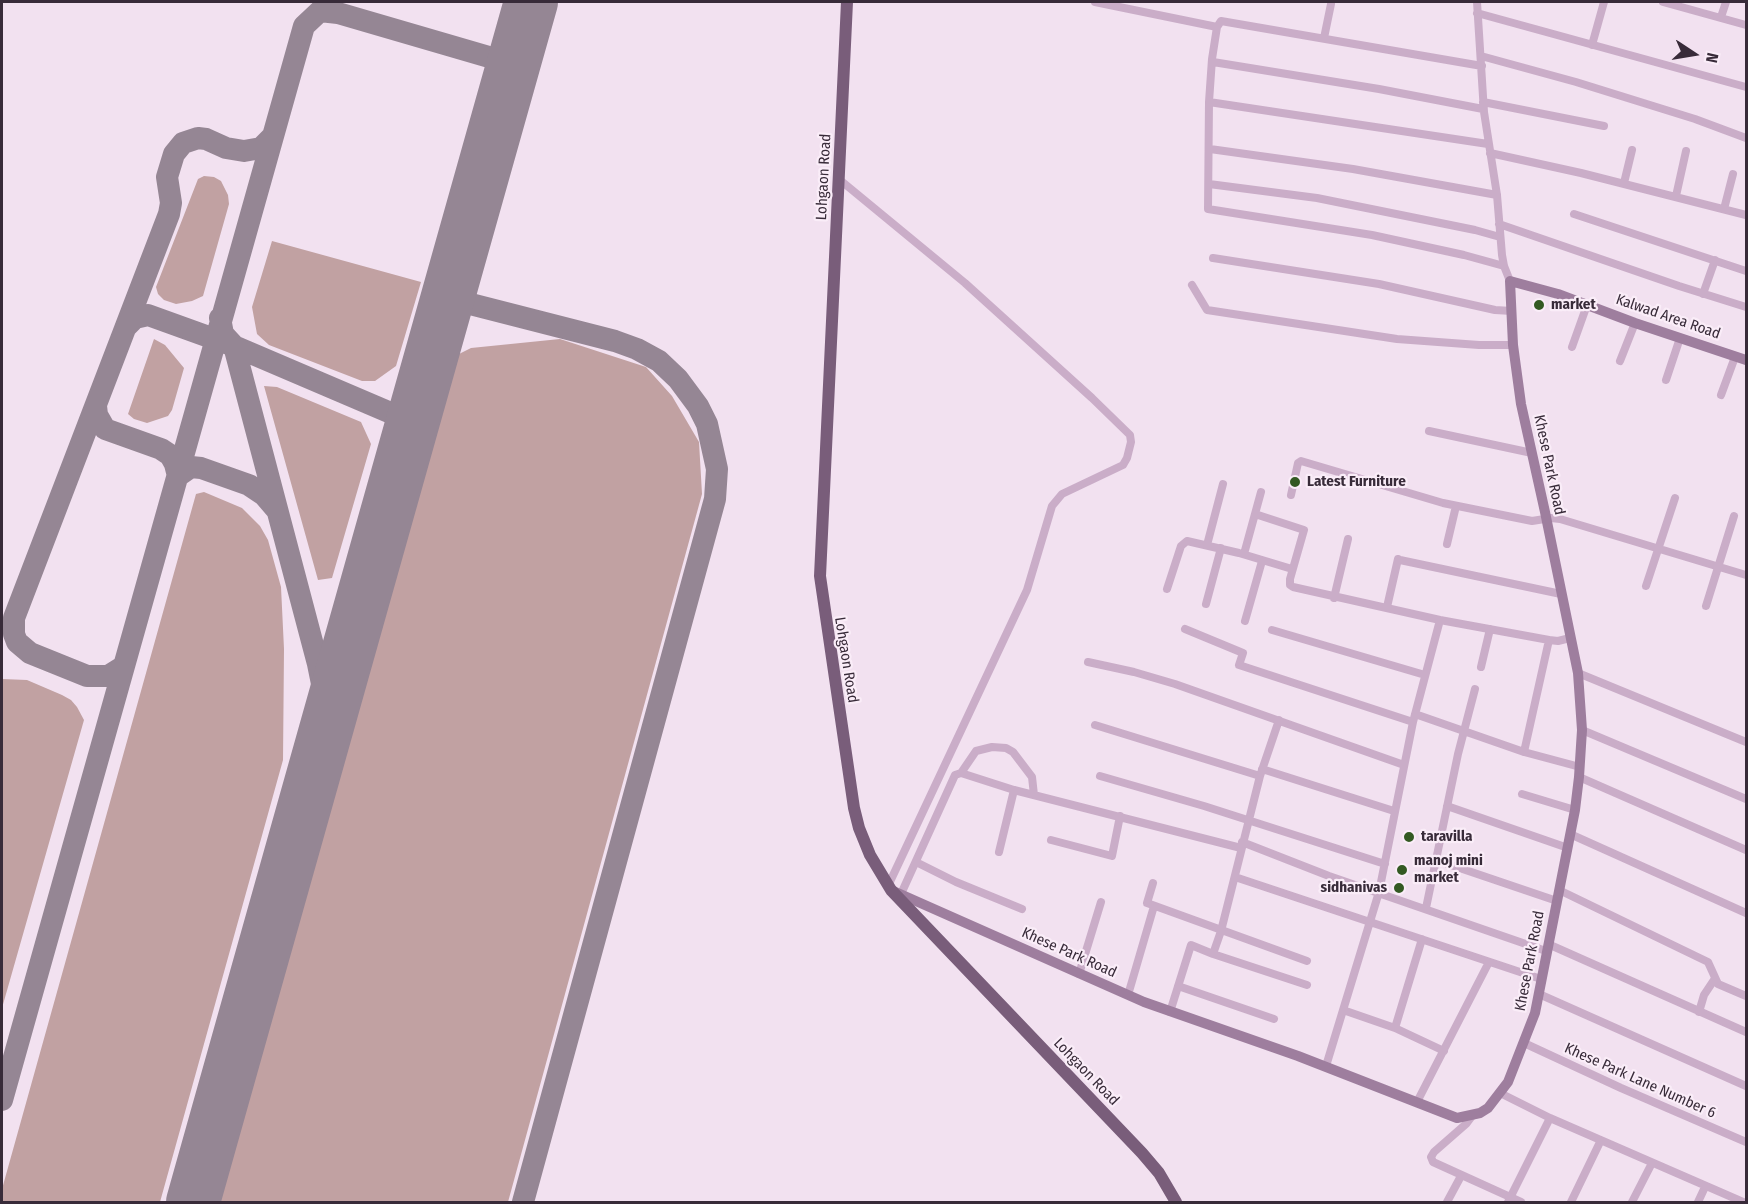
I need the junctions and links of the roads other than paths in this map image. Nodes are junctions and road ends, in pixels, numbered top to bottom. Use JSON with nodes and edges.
{"nodes":[{"id":1,"x":847,"y":2,"type":"edge"},
{"id":2,"x":1095,"y":2,"type":"edge"},
{"id":3,"x":1477,"y":2,"type":"edge"},
{"id":4,"x":1604,"y":2,"type":"edge"},
{"id":5,"x":1666,"y":2,"type":"edge"},
{"id":6,"x":1726,"y":2,"type":"edge"},
{"id":7,"x":1331,"y":4,"type":"dead end"},
{"id":8,"x":1477,"y":13,"type":"junction"},
{"id":9,"x":1720,"y":17,"type":"junction"},
{"id":10,"x":1746,"y":25,"type":"edge"},
{"id":11,"x":1217,"y":27,"type":"junction"},
{"id":12,"x":1324,"y":38,"type":"junction"},
{"id":13,"x":1592,"y":45,"type":"junction"},
{"id":14,"x":1481,"y":56,"type":"junction"},
{"id":15,"x":1213,"y":62,"type":"junction"},
{"id":16,"x":1482,"y":66,"type":"junction"},
{"id":17,"x":1746,"y":87,"type":"edge"},
{"id":18,"x":1209,"y":102,"type":"junction"},
{"id":19,"x":1483,"y":106,"type":"junction"},
{"id":20,"x":1604,"y":126,"type":"dead end"},
{"id":21,"x":1746,"y":138,"type":"edge"},
{"id":22,"x":1488,"y":144,"type":"junction"},
{"id":23,"x":1210,"y":149,"type":"junction"},
{"id":24,"x":1632,"y":150,"type":"dead end"},
{"id":25,"x":1686,"y":151,"type":"dead end"},
{"id":26,"x":1490,"y":153,"type":"junction"},
{"id":27,"x":1733,"y":174,"type":"dead end"},
{"id":28,"x":840,"y":180,"type":"junction"},
{"id":29,"x":1624,"y":183,"type":"junction"},
{"id":30,"x":1209,"y":184,"type":"junction"},
{"id":31,"x":1497,"y":195,"type":"junction"},
{"id":32,"x":1676,"y":196,"type":"junction"},
{"id":33,"x":1724,"y":208,"type":"junction"},
{"id":34,"x":1574,"y":214,"type":"dead end"},
{"id":35,"x":1746,"y":215,"type":"edge"},
{"id":36,"x":1499,"y":224,"type":"junction"},
{"id":37,"x":1500,"y":237,"type":"junction"},
{"id":38,"x":1213,"y":258,"type":"dead end"},
{"id":39,"x":1715,"y":260,"type":"junction"},
{"id":40,"x":1504,"y":266,"type":"junction"},
{"id":41,"x":1746,"y":271,"type":"edge"},
{"id":42,"x":1510,"y":281,"type":"junction"},
{"id":43,"x":1192,"y":285,"type":"dead end"},
{"id":44,"x":1703,"y":294,"type":"junction"},
{"id":45,"x":1587,"y":305,"type":"junction"},
{"id":46,"x":1746,"y":307,"type":"edge"},
{"id":47,"x":1512,"y":311,"type":"junction"},
{"id":48,"x":1635,"y":323,"type":"junction"},
{"id":49,"x":1680,"y":338,"type":"junction"},
{"id":50,"x":1513,"y":345,"type":"junction"},
{"id":51,"x":1572,"y":347,"type":"dead end"},
{"id":52,"x":1735,"y":357,"type":"junction"},
{"id":53,"x":1746,"y":360,"type":"edge"},
{"id":54,"x":1620,"y":361,"type":"dead end"},
{"id":55,"x":1666,"y":380,"type":"dead end"},
{"id":56,"x":1721,"y":395,"type":"dead end"},
{"id":57,"x":1429,"y":431,"type":"dead end"},
{"id":58,"x":1532,"y":453,"type":"junction"},
{"id":59,"x":1223,"y":484,"type":"dead end"},
{"id":60,"x":1261,"y":492,"type":"dead end"},
{"id":61,"x":1291,"y":495,"type":"dead end"},
{"id":62,"x":1675,"y":498,"type":"dead end"},
{"id":63,"x":1456,"y":506,"type":"junction"},
{"id":64,"x":1255,"y":514,"type":"junction"},
{"id":65,"x":1734,"y":516,"type":"dead end"},
{"id":66,"x":1546,"y":520,"type":"junction"},
{"id":67,"x":1348,"y":539,"type":"dead end"},
{"id":68,"x":1447,"y":544,"type":"dead end"},
{"id":69,"x":1207,"y":545,"type":"junction"},
{"id":70,"x":1658,"y":548,"type":"junction"},
{"id":71,"x":1221,"y":549,"type":"junction"},
{"id":72,"x":1244,"y":554,"type":"junction"},
{"id":73,"x":1262,"y":561,"type":"junction"},
{"id":74,"x":1719,"y":566,"type":"junction"},
{"id":75,"x":1292,"y":569,"type":"junction"},
{"id":76,"x":1746,"y":575,"type":"edge"},
{"id":77,"x":1646,"y":586,"type":"dead end"},
{"id":78,"x":1167,"y":589,"type":"dead end"},
{"id":79,"x":1561,"y":594,"type":"junction"},
{"id":80,"x":1334,"y":598,"type":"junction"},
{"id":81,"x":1206,"y":604,"type":"dead end"},
{"id":82,"x":1706,"y":606,"type":"dead end"},
{"id":83,"x":1386,"y":608,"type":"junction"},
{"id":84,"x":1440,"y":620,"type":"junction"},
{"id":85,"x":1245,"y":621,"type":"dead end"},
{"id":86,"x":1185,"y":629,"type":"dead end"},
{"id":87,"x":1490,"y":629,"type":"junction"},
{"id":88,"x":1272,"y":630,"type":"dead end"},
{"id":89,"x":1570,"y":638,"type":"junction"},
{"id":90,"x":1549,"y":640,"type":"junction"},
{"id":91,"x":1089,"y":663,"type":"dead end"},
{"id":92,"x":1481,"y":667,"type":"dead end"},
{"id":93,"x":1578,"y":673,"type":"junction"},
{"id":94,"x":1425,"y":675,"type":"junction"},
{"id":95,"x":1475,"y":689,"type":"dead end"},
{"id":96,"x":1414,"y":718,"type":"junction"},
{"id":97,"x":1279,"y":720,"type":"junction"},
{"id":98,"x":1095,"y":725,"type":"dead end"},
{"id":99,"x":1582,"y":730,"type":"junction"},
{"id":100,"x":1463,"y":731,"type":"junction"},
{"id":101,"x":1746,"y":742,"type":"edge"},
{"id":102,"x":1524,"y":752,"type":"junction"},
{"id":103,"x":1404,"y":765,"type":"junction"},
{"id":104,"x":1261,"y":772,"type":"junction"},
{"id":105,"x":1580,"y":772,"type":"junction"},
{"id":106,"x":961,"y":773,"type":"junction"},
{"id":107,"x":1100,"y":776,"type":"dead end"},
{"id":108,"x":1014,"y":790,"type":"junction"},
{"id":109,"x":1522,"y":794,"type":"dead end"},
{"id":110,"x":1034,"y":795,"type":"junction"},
{"id":111,"x":1746,"y":799,"type":"edge"},
{"id":112,"x":1447,"y":806,"type":"junction"},
{"id":113,"x":1575,"y":810,"type":"junction"},
{"id":114,"x":1394,"y":811,"type":"junction"},
{"id":115,"x":1120,"y":816,"type":"junction"},
{"id":116,"x":1248,"y":821,"type":"junction"},
{"id":117,"x":1570,"y":834,"type":"junction"},
{"id":118,"x":1051,"y":840,"type":"dead end"},
{"id":119,"x":1242,"y":845,"type":"junction"},
{"id":120,"x":1568,"y":848,"type":"junction"},
{"id":121,"x":1746,"y":850,"type":"edge"},
{"id":122,"x":999,"y":852,"type":"dead end"},
{"id":123,"x":1436,"y":860,"type":"junction"},
{"id":124,"x":916,"y":861,"type":"junction"},
{"id":125,"x":1384,"y":864,"type":"junction"},
{"id":126,"x":1234,"y":877,"type":"junction"},
{"id":127,"x":1153,"y":883,"type":"dead end"},
{"id":128,"x":893,"y":890,"type":"junction"},
{"id":129,"x":1379,"y":892,"type":"junction"},
{"id":130,"x":1558,"y":896,"type":"junction"},
{"id":131,"x":1101,"y":902,"type":"dead end"},
{"id":132,"x":1154,"y":906,"type":"junction"},
{"id":133,"x":1426,"y":908,"type":"junction"},
{"id":134,"x":1022,"y":909,"type":"dead end"},
{"id":135,"x":1746,"y":913,"type":"edge"},
{"id":136,"x":1371,"y":922,"type":"junction"},
{"id":137,"x":1221,"y":931,"type":"junction"},
{"id":138,"x":1422,"y":939,"type":"junction"},
{"id":139,"x":1547,"y":948,"type":"junction"},
{"id":140,"x":1213,"y":954,"type":"junction"},
{"id":141,"x":1307,"y":961,"type":"dead end"},
{"id":142,"x":1490,"y":962,"type":"junction"},
{"id":143,"x":1079,"y":974,"type":"junction"},
{"id":144,"x":1541,"y":979,"type":"junction"},
{"id":145,"x":1714,"y":980,"type":"junction"},
{"id":146,"x":1306,"y":985,"type":"dead end"},
{"id":147,"x":1178,"y":986,"type":"junction"},
{"id":148,"x":1539,"y":994,"type":"junction"},
{"id":149,"x":1128,"y":995,"type":"junction"},
{"id":150,"x":1746,"y":996,"type":"edge"},
{"id":151,"x":1343,"y":1010,"type":"junction"},
{"id":152,"x":1170,"y":1012,"type":"junction"},
{"id":153,"x":1699,"y":1012,"type":"junction"},
{"id":154,"x":1274,"y":1019,"type":"dead end"},
{"id":155,"x":1395,"y":1028,"type":"junction"},
{"id":156,"x":1746,"y":1032,"type":"edge"},
{"id":157,"x":1524,"y":1043,"type":"junction"},
{"id":158,"x":1444,"y":1051,"type":"junction"},
{"id":159,"x":1326,"y":1066,"type":"junction"},
{"id":160,"x":1746,"y":1086,"type":"edge"},
{"id":161,"x":1500,"y":1093,"type":"junction"},
{"id":162,"x":1417,"y":1102,"type":"junction"},
{"id":163,"x":1472,"y":1116,"type":"junction"},
{"id":164,"x":1550,"y":1118,"type":"junction"},
{"id":165,"x":1601,"y":1140,"type":"junction"},
{"id":166,"x":1746,"y":1142,"type":"edge"},
{"id":167,"x":1652,"y":1164,"type":"junction"},
{"id":168,"x":1461,"y":1176,"type":"junction"},
{"id":169,"x":1706,"y":1187,"type":"junction"},
{"id":170,"x":1509,"y":1200,"type":"edge"},
{"id":171,"x":1176,"y":1203,"type":"edge"},
{"id":172,"x":1447,"y":1203,"type":"edge"},
{"id":173,"x":1521,"y":1203,"type":"edge"},
{"id":174,"x":1571,"y":1203,"type":"edge"},
{"id":175,"x":1632,"y":1203,"type":"edge"},
{"id":176,"x":1698,"y":1203,"type":"edge"},
{"id":177,"x":1743,"y":1203,"type":"edge"}],
"edges":[{"from":1,"to":28,"type":"main road","name":"Lohgaon Road"},
{"from":2,"to":11,"type":"street"},
{"from":3,"to":8,"type":"street"},
{"from":4,"to":13,"type":"street"},
{"from":5,"to":9,"type":"street"},
{"from":6,"to":9,"type":"street"},
{"from":7,"to":12,"type":"street"},
{"from":8,"to":13,"type":"street"},
{"from":8,"to":14,"type":"street"},
{"from":9,"to":10,"type":"street"},
{"from":11,"to":12,"type":"street"},
{"from":11,"to":15,"type":"street"},
{"from":12,"to":16,"type":"street"},
{"from":13,"to":17,"type":"street"},
{"from":14,"to":16,"type":"street"},
{"from":14,"to":21,"type":"street"},
{"from":15,"to":18,"type":"street"},
{"from":15,"to":19,"type":"street"},
{"from":16,"to":19,"type":"street"},
{"from":18,"to":22,"type":"street"},
{"from":18,"to":23,"type":"street"},
{"from":19,"to":20,"type":"street"},
{"from":19,"to":22,"type":"street"},
{"from":22,"to":26,"type":"street"},
{"from":23,"to":30,"type":"street"},
{"from":23,"to":31,"type":"street"},
{"from":24,"to":29,"type":"street"},
{"from":25,"to":32,"type":"street"},
{"from":26,"to":29,"type":"street"},
{"from":26,"to":31,"type":"street"},
{"from":27,"to":33,"type":"street"},
{"from":28,"to":128,"type":"main road","name":"Lohgaon Road"},
{"from":28,"to":128,"type":"street"},
{"from":29,"to":32,"type":"street"},
{"from":30,"to":37,"type":"street"},
{"from":30,"to":40,"type":"street"},
{"from":31,"to":36,"type":"street"},
{"from":32,"to":33,"type":"street"},
{"from":33,"to":35,"type":"street"},
{"from":34,"to":39,"type":"street"},
{"from":36,"to":37,"type":"street"},
{"from":36,"to":44,"type":"street"},
{"from":37,"to":40,"type":"street"},
{"from":38,"to":47,"type":"street"},
{"from":39,"to":41,"type":"street"},
{"from":39,"to":44,"type":"street"},
{"from":40,"to":42,"type":"street"},
{"from":42,"to":45,"type":"street","name":"Kalwad Area Road"},
{"from":42,"to":47,"type":"street","name":"Khese Park Road"},
{"from":43,"to":50,"type":"street"},
{"from":44,"to":46,"type":"street"},
{"from":45,"to":48,"type":"street","name":"Kalwad Area Road"},
{"from":45,"to":51,"type":"street"},
{"from":47,"to":50,"type":"street","name":"Khese Park Road"},
{"from":48,"to":49,"type":"street","name":"Kalwad Area Road"},
{"from":48,"to":54,"type":"street"},
{"from":49,"to":52,"type":"street","name":"Kalwad Area Road"},
{"from":49,"to":55,"type":"street"},
{"from":50,"to":58,"type":"street","name":"Khese Park Road"},
{"from":52,"to":53,"type":"street","name":"Kalwad Area Road"},
{"from":52,"to":56,"type":"street"},
{"from":57,"to":58,"type":"street"},
{"from":58,"to":66,"type":"street","name":"Khese Park Road"},
{"from":59,"to":69,"type":"street"},
{"from":60,"to":64,"type":"street"},
{"from":61,"to":63,"type":"street"},
{"from":62,"to":70,"type":"street"},
{"from":63,"to":66,"type":"street"},
{"from":63,"to":68,"type":"street"},
{"from":64,"to":72,"type":"street"},
{"from":64,"to":75,"type":"street"},
{"from":65,"to":74,"type":"street"},
{"from":66,"to":70,"type":"street"},
{"from":66,"to":79,"type":"street","name":"Khese Park Road"},
{"from":67,"to":80,"type":"street"},
{"from":69,"to":71,"type":"street"},
{"from":69,"to":78,"type":"street"},
{"from":70,"to":74,"type":"street"},
{"from":70,"to":77,"type":"street"},
{"from":71,"to":72,"type":"street"},
{"from":71,"to":81,"type":"street"},
{"from":72,"to":73,"type":"street"},
{"from":73,"to":75,"type":"street"},
{"from":73,"to":85,"type":"street"},
{"from":74,"to":76,"type":"street"},
{"from":74,"to":82,"type":"street"},
{"from":75,"to":80,"type":"street"},
{"from":79,"to":83,"type":"street"},
{"from":79,"to":89,"type":"street","name":"Khese Park Road"},
{"from":80,"to":83,"type":"street"},
{"from":83,"to":84,"type":"street"},
{"from":84,"to":87,"type":"street"},
{"from":84,"to":94,"type":"street"},
{"from":86,"to":96,"type":"street"},
{"from":87,"to":90,"type":"street"},
{"from":87,"to":92,"type":"street"},
{"from":88,"to":94,"type":"street"},
{"from":89,"to":90,"type":"street"},
{"from":89,"to":93,"type":"street","name":"Khese Park Road"},
{"from":90,"to":102,"type":"street"},
{"from":91,"to":97,"type":"street"},
{"from":93,"to":99,"type":"street","name":"Khese Park Road"},
{"from":93,"to":101,"type":"street"},
{"from":94,"to":96,"type":"street"},
{"from":95,"to":100,"type":"street"},
{"from":96,"to":100,"type":"street"},
{"from":96,"to":103,"type":"street"},
{"from":97,"to":103,"type":"street"},
{"from":97,"to":104,"type":"street"},
{"from":98,"to":104,"type":"street"},
{"from":99,"to":105,"type":"street","name":"Khese Park Road"},
{"from":99,"to":111,"type":"street"},
{"from":100,"to":102,"type":"street"},
{"from":100,"to":112,"type":"street"},
{"from":102,"to":105,"type":"street"},
{"from":103,"to":114,"type":"street"},
{"from":104,"to":114,"type":"street"},
{"from":104,"to":116,"type":"street"},
{"from":105,"to":113,"type":"street","name":"Khese Park Road"},
{"from":105,"to":121,"type":"street"},
{"from":106,"to":108,"type":"street"},
{"from":106,"to":110,"type":"street"},
{"from":106,"to":124,"type":"street"},
{"from":107,"to":116,"type":"street"},
{"from":108,"to":110,"type":"street"},
{"from":108,"to":122,"type":"street"},
{"from":109,"to":113,"type":"street"},
{"from":110,"to":115,"type":"street"},
{"from":112,"to":120,"type":"street"},
{"from":112,"to":123,"type":"street"},
{"from":113,"to":117,"type":"street","name":"Khese Park Road"},
{"from":114,"to":125,"type":"street"},
{"from":115,"to":118,"type":"street"},
{"from":115,"to":119,"type":"street"},
{"from":116,"to":119,"type":"street"},
{"from":116,"to":125,"type":"street"},
{"from":117,"to":120,"type":"street","name":"Khese Park Road"},
{"from":117,"to":135,"type":"street"},
{"from":119,"to":126,"type":"street"},
{"from":119,"to":129,"type":"street"},
{"from":120,"to":130,"type":"street","name":"Khese Park Road"},
{"from":123,"to":130,"type":"street"},
{"from":123,"to":133,"type":"street"},
{"from":124,"to":128,"type":"street"},
{"from":124,"to":134,"type":"street"},
{"from":125,"to":129,"type":"street"},
{"from":126,"to":136,"type":"street"},
{"from":126,"to":137,"type":"street"},
{"from":127,"to":132,"type":"street"},
{"from":128,"to":143,"type":"street","name":"Khese Park Road"},
{"from":128,"to":171,"type":"main road","name":"Lohgaon Road"},
{"from":129,"to":133,"type":"street"},
{"from":129,"to":136,"type":"street"},
{"from":130,"to":139,"type":"street","name":"Khese Park Road"},
{"from":130,"to":145,"type":"street"},
{"from":131,"to":143,"type":"street"},
{"from":132,"to":137,"type":"street"},
{"from":132,"to":149,"type":"street"},
{"from":133,"to":139,"type":"street"},
{"from":136,"to":138,"type":"street"},
{"from":136,"to":151,"type":"street"},
{"from":137,"to":140,"type":"street"},
{"from":137,"to":141,"type":"street"},
{"from":138,"to":142,"type":"street"},
{"from":138,"to":155,"type":"street"},
{"from":139,"to":144,"type":"street","name":"Khese Park Road"},
{"from":139,"to":153,"type":"street"},
{"from":140,"to":146,"type":"street"},
{"from":140,"to":147,"type":"street"},
{"from":142,"to":144,"type":"street"},
{"from":142,"to":158,"type":"street"},
{"from":143,"to":149,"type":"street","name":"Khese Park Road"},
{"from":144,"to":148,"type":"street","name":"Khese Park Road"},
{"from":145,"to":150,"type":"street"},
{"from":145,"to":153,"type":"street"},
{"from":147,"to":152,"type":"street"},
{"from":147,"to":154,"type":"street"},
{"from":148,"to":157,"type":"street","name":"Khese Park Road"},
{"from":148,"to":160,"type":"street"},
{"from":149,"to":152,"type":"street","name":"Khese Park Road"},
{"from":151,"to":155,"type":"street"},
{"from":151,"to":159,"type":"street"},
{"from":152,"to":159,"type":"street","name":"Khese Park Road"},
{"from":153,"to":156,"type":"street"},
{"from":155,"to":158,"type":"street"},
{"from":157,"to":161,"type":"street","name":"Khese Park Road"},
{"from":157,"to":166,"type":"street","name":"Khese Park Lane Number 6"},
{"from":158,"to":162,"type":"street"},
{"from":159,"to":162,"type":"street","name":"Khese Park Road"},
{"from":161,"to":163,"type":"street","name":"Khese Park Road"},
{"from":161,"to":164,"type":"street"},
{"from":162,"to":163,"type":"street","name":"Khese Park Road"},
{"from":163,"to":168,"type":"street"},
{"from":164,"to":165,"type":"street"},
{"from":164,"to":170,"type":"street"},
{"from":165,"to":167,"type":"street"},
{"from":165,"to":174,"type":"street"},
{"from":167,"to":169,"type":"street"},
{"from":167,"to":175,"type":"street"},
{"from":168,"to":170,"type":"street"},
{"from":168,"to":172,"type":"street"},
{"from":169,"to":176,"type":"street"},
{"from":169,"to":177,"type":"street"},
{"from":170,"to":173,"type":"street"}]}
